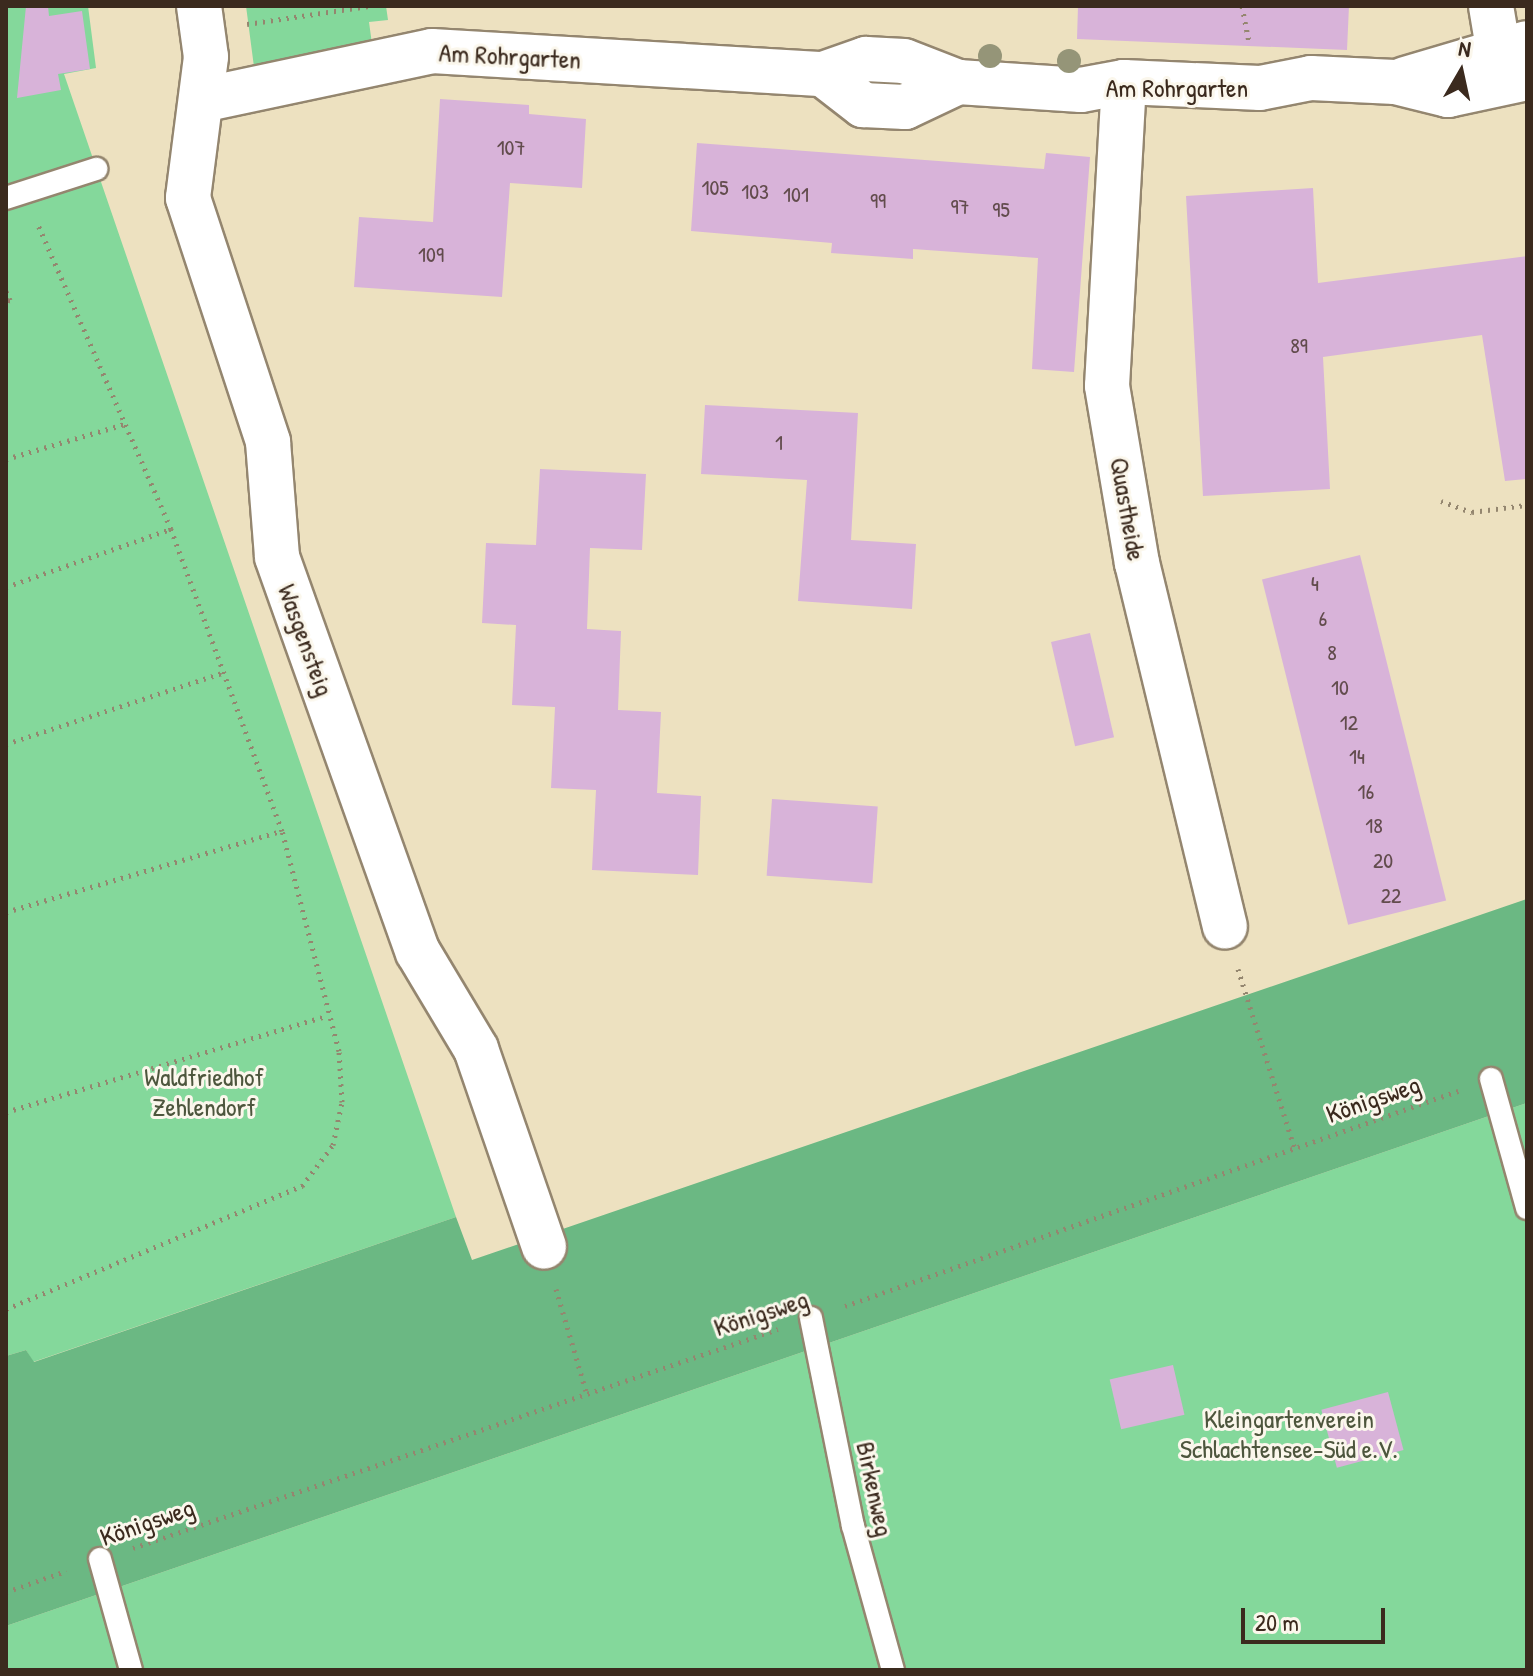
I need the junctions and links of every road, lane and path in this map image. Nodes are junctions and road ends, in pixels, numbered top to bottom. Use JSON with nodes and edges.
{"nodes":[{"id":1,"x":199,"y":6,"type":"edge"},
{"id":2,"x":305,"y":6,"type":"edge"},
{"id":3,"x":369,"y":6,"type":"edge"},
{"id":4,"x":1491,"y":6,"type":"edge"},
{"id":5,"x":306,"y":15,"type":"junction"},
{"id":6,"x":241,"y":25,"type":"dead end"},
{"id":7,"x":1517,"y":57,"type":"edge"},
{"id":8,"x":1124,"y":82,"type":"junction"},
{"id":9,"x":202,"y":100,"type":"junction"},
{"id":10,"x":96,"y":169,"type":"dead end"},
{"id":11,"x":15,"y":195,"type":"edge"},
{"id":12,"x":6,"y":291,"type":"edge"},
{"id":13,"x":6,"y":301,"type":"edge"},
{"id":14,"x":125,"y":424,"type":"junction"},
{"id":15,"x":6,"y":459,"type":"edge"},
{"id":16,"x":1441,"y":501,"type":"dead end"},
{"id":17,"x":1527,"y":505,"type":"edge"},
{"id":18,"x":171,"y":529,"type":"junction"},
{"id":19,"x":6,"y":587,"type":"edge"},
{"id":20,"x":225,"y":672,"type":"junction"},
{"id":21,"x":6,"y":744,"type":"edge"},
{"id":22,"x":282,"y":831,"type":"junction"},
{"id":23,"x":6,"y":912,"type":"edge"},
{"id":24,"x":1225,"y":926,"type":"joint"},
{"id":25,"x":326,"y":1016,"type":"junction"},
{"id":26,"x":1491,"y":1079,"type":"joint"},
{"id":27,"x":6,"y":1112,"type":"edge"},
{"id":28,"x":1294,"y":1147,"type":"junction"},
{"id":29,"x":1527,"y":1208,"type":"edge"},
{"id":30,"x":544,"y":1247,"type":"joint"},
{"id":31,"x":6,"y":1309,"type":"edge"},
{"id":32,"x":811,"y":1318,"type":"junction"},
{"id":33,"x":586,"y":1391,"type":"junction"},
{"id":34,"x":100,"y":1559,"type":"junction"},
{"id":35,"x":6,"y":1592,"type":"edge"},
{"id":36,"x":131,"y":1670,"type":"edge"},
{"id":37,"x":893,"y":1670,"type":"edge"}],
"edges":[{"from":1,"to":9,"type":"street","name":"Wasgensteig"},
{"from":2,"to":5,"type":"path"},
{"from":3,"to":5,"type":"path"},
{"from":4,"to":7,"type":"street"},
{"from":5,"to":6,"type":"path"},
{"from":7,"to":8,"type":"street","name":"Am Rohrgarten"},
{"from":8,"to":9,"type":"street","name":"Am Rohrgarten"},
{"from":8,"to":24,"type":"street","name":"Quastheide"},
{"from":9,"to":30,"type":"street","name":"Wasgensteig"},
{"from":10,"to":11,"type":"lane"},
{"from":11,"to":14,"type":"path"},
{"from":12,"to":13,"type":"path"},
{"from":14,"to":15,"type":"path"},
{"from":14,"to":18,"type":"path"},
{"from":16,"to":17,"type":"path"},
{"from":18,"to":19,"type":"path"},
{"from":18,"to":20,"type":"path"},
{"from":20,"to":21,"type":"path"},
{"from":20,"to":22,"type":"path"},
{"from":22,"to":23,"type":"path"},
{"from":22,"to":25,"type":"path"},
{"from":24,"to":28,"type":"path"},
{"from":25,"to":27,"type":"path"},
{"from":25,"to":31,"type":"path"},
{"from":26,"to":28,"type":"path","name":"Königsweg"},
{"from":26,"to":29,"type":"lane"},
{"from":28,"to":32,"type":"path","name":"Königsweg"},
{"from":30,"to":33,"type":"path"},
{"from":32,"to":33,"type":"path","name":"Königsweg"},
{"from":32,"to":37,"type":"lane","name":"Birkenweg"},
{"from":33,"to":34,"type":"path","name":"Königsweg"},
{"from":34,"to":35,"type":"path","name":"Königsweg"},
{"from":34,"to":36,"type":"lane"}]}
